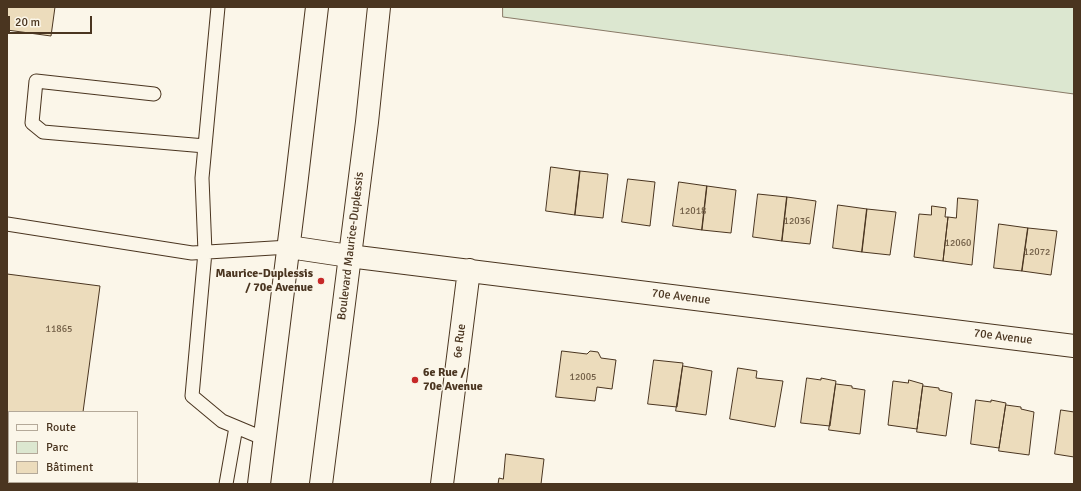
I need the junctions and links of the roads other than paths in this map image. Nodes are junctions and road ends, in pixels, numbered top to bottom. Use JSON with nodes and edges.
{"nodes":[{"id":1,"x":218,"y":7,"type":"edge"},
{"id":2,"x":317,"y":7,"type":"edge"},
{"id":3,"x":379,"y":7,"type":"edge"},
{"id":4,"x":154,"y":94,"type":"dead end"},
{"id":5,"x":205,"y":146,"type":"junction"},
{"id":6,"x":7,"y":224,"type":"edge"},
{"id":7,"x":288,"y":247,"type":"junction"},
{"id":8,"x":205,"y":252,"type":"junction"},
{"id":9,"x":349,"y":256,"type":"junction"},
{"id":10,"x":469,"y":270,"type":"junction"},
{"id":11,"x":1074,"y":346,"type":"edge"},
{"id":12,"x":236,"y":427,"type":"junction"},
{"id":13,"x":265,"y":439,"type":"junction"},
{"id":14,"x":226,"y":484,"type":"edge"},
{"id":15,"x":259,"y":484,"type":"edge"},
{"id":16,"x":322,"y":484,"type":"edge"},
{"id":17,"x":442,"y":484,"type":"edge"}],
"edges":[{"from":1,"to":5,"type":"lane"},
{"from":2,"to":7,"type":"street"},
{"from":3,"to":9,"type":"street","name":"Boulevard Maurice-Duplessis"},
{"from":4,"to":5,"type":"lane"},
{"from":5,"to":8,"type":"lane"},
{"from":6,"to":8,"type":"lane"},
{"from":7,"to":8,"type":"lane"},
{"from":7,"to":9,"type":"street","name":"70e Avenue"},
{"from":7,"to":13,"type":"street"},
{"from":8,"to":12,"type":"lane"},
{"from":9,"to":10,"type":"street","name":"70e Avenue"},
{"from":9,"to":16,"type":"street","name":"Boulevard Maurice-Duplessis"},
{"from":10,"to":11,"type":"street","name":"70e Avenue"},
{"from":10,"to":17,"type":"street","name":"6e Rue"},
{"from":12,"to":13,"type":"lane"},
{"from":12,"to":14,"type":"lane"},
{"from":13,"to":15,"type":"street"}]}
